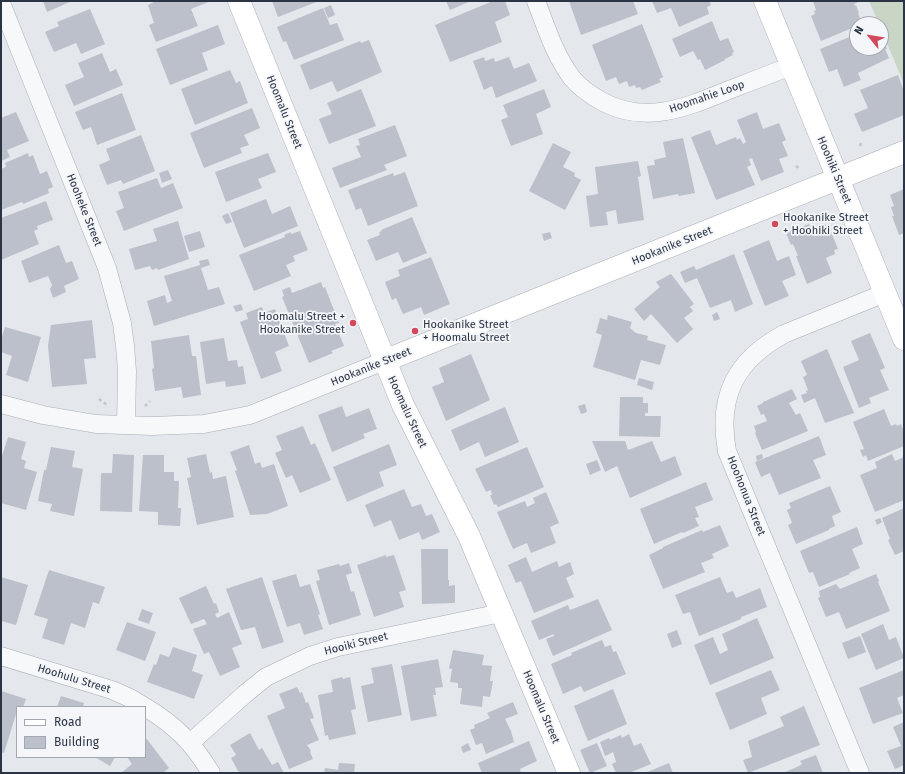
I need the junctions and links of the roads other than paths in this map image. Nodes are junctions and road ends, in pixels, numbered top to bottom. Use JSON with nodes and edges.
{"nodes":[{"id":1,"x":239,"y":1,"type":"edge"},
{"id":2,"x":536,"y":1,"type":"edge"},
{"id":3,"x":765,"y":1,"type":"edge"},
{"id":4,"x":1,"y":3,"type":"edge"},
{"id":5,"x":791,"y":66,"type":"junction"},
{"id":6,"x":904,"y":152,"type":"edge"},
{"id":7,"x":838,"y":179,"type":"junction"},
{"id":8,"x":885,"y":293,"type":"junction"},
{"id":9,"x":904,"y":339,"type":"edge"},
{"id":10,"x":384,"y":361,"type":"junction"},
{"id":11,"x":1,"y":404,"type":"edge"},
{"id":12,"x":126,"y":425,"type":"junction"},
{"id":13,"x":501,"y":613,"type":"junction"},
{"id":14,"x":1,"y":656,"type":"edge"},
{"id":15,"x":143,"y":706,"type":"edge"},
{"id":16,"x":146,"y":708,"type":"edge"},
{"id":17,"x":190,"y":743,"type":"junction"},
{"id":18,"x":211,"y":773,"type":"edge"},
{"id":19,"x":568,"y":773,"type":"edge"},
{"id":20,"x":860,"y":773,"type":"edge"}],
"edges":[{"from":1,"to":10,"type":"street","name":"Hoomalu Street"},
{"from":2,"to":5,"type":"street","name":"Hoomahie Loop"},
{"from":3,"to":5,"type":"street","name":"Hoohiki Street"},
{"from":4,"to":12,"type":"street","name":"Hooheke Street"},
{"from":5,"to":7,"type":"street","name":"Hoohiki Street"},
{"from":6,"to":7,"type":"street","name":"Hookanike Street"},
{"from":7,"to":8,"type":"street","name":"Hoohiki Street"},
{"from":7,"to":10,"type":"street","name":"Hookanike Street"},
{"from":8,"to":9,"type":"street","name":"Hoohiki Street"},
{"from":8,"to":20,"type":"street","name":"Hoohonua Street"},
{"from":10,"to":12,"type":"street","name":"Hookanike Street"},
{"from":10,"to":13,"type":"street","name":"Hoomalu Street"},
{"from":11,"to":12,"type":"street","name":"Hookanike Street"},
{"from":13,"to":17,"type":"street","name":"Hooiki Street"},
{"from":13,"to":19,"type":"street","name":"Hoomalu Street"},
{"from":14,"to":15,"type":"street","name":"Hoohulu Street"},
{"from":16,"to":17,"type":"street","name":"Hoohulu Street"},
{"from":17,"to":18,"type":"street","name":"Hoohulu Street"}]}
